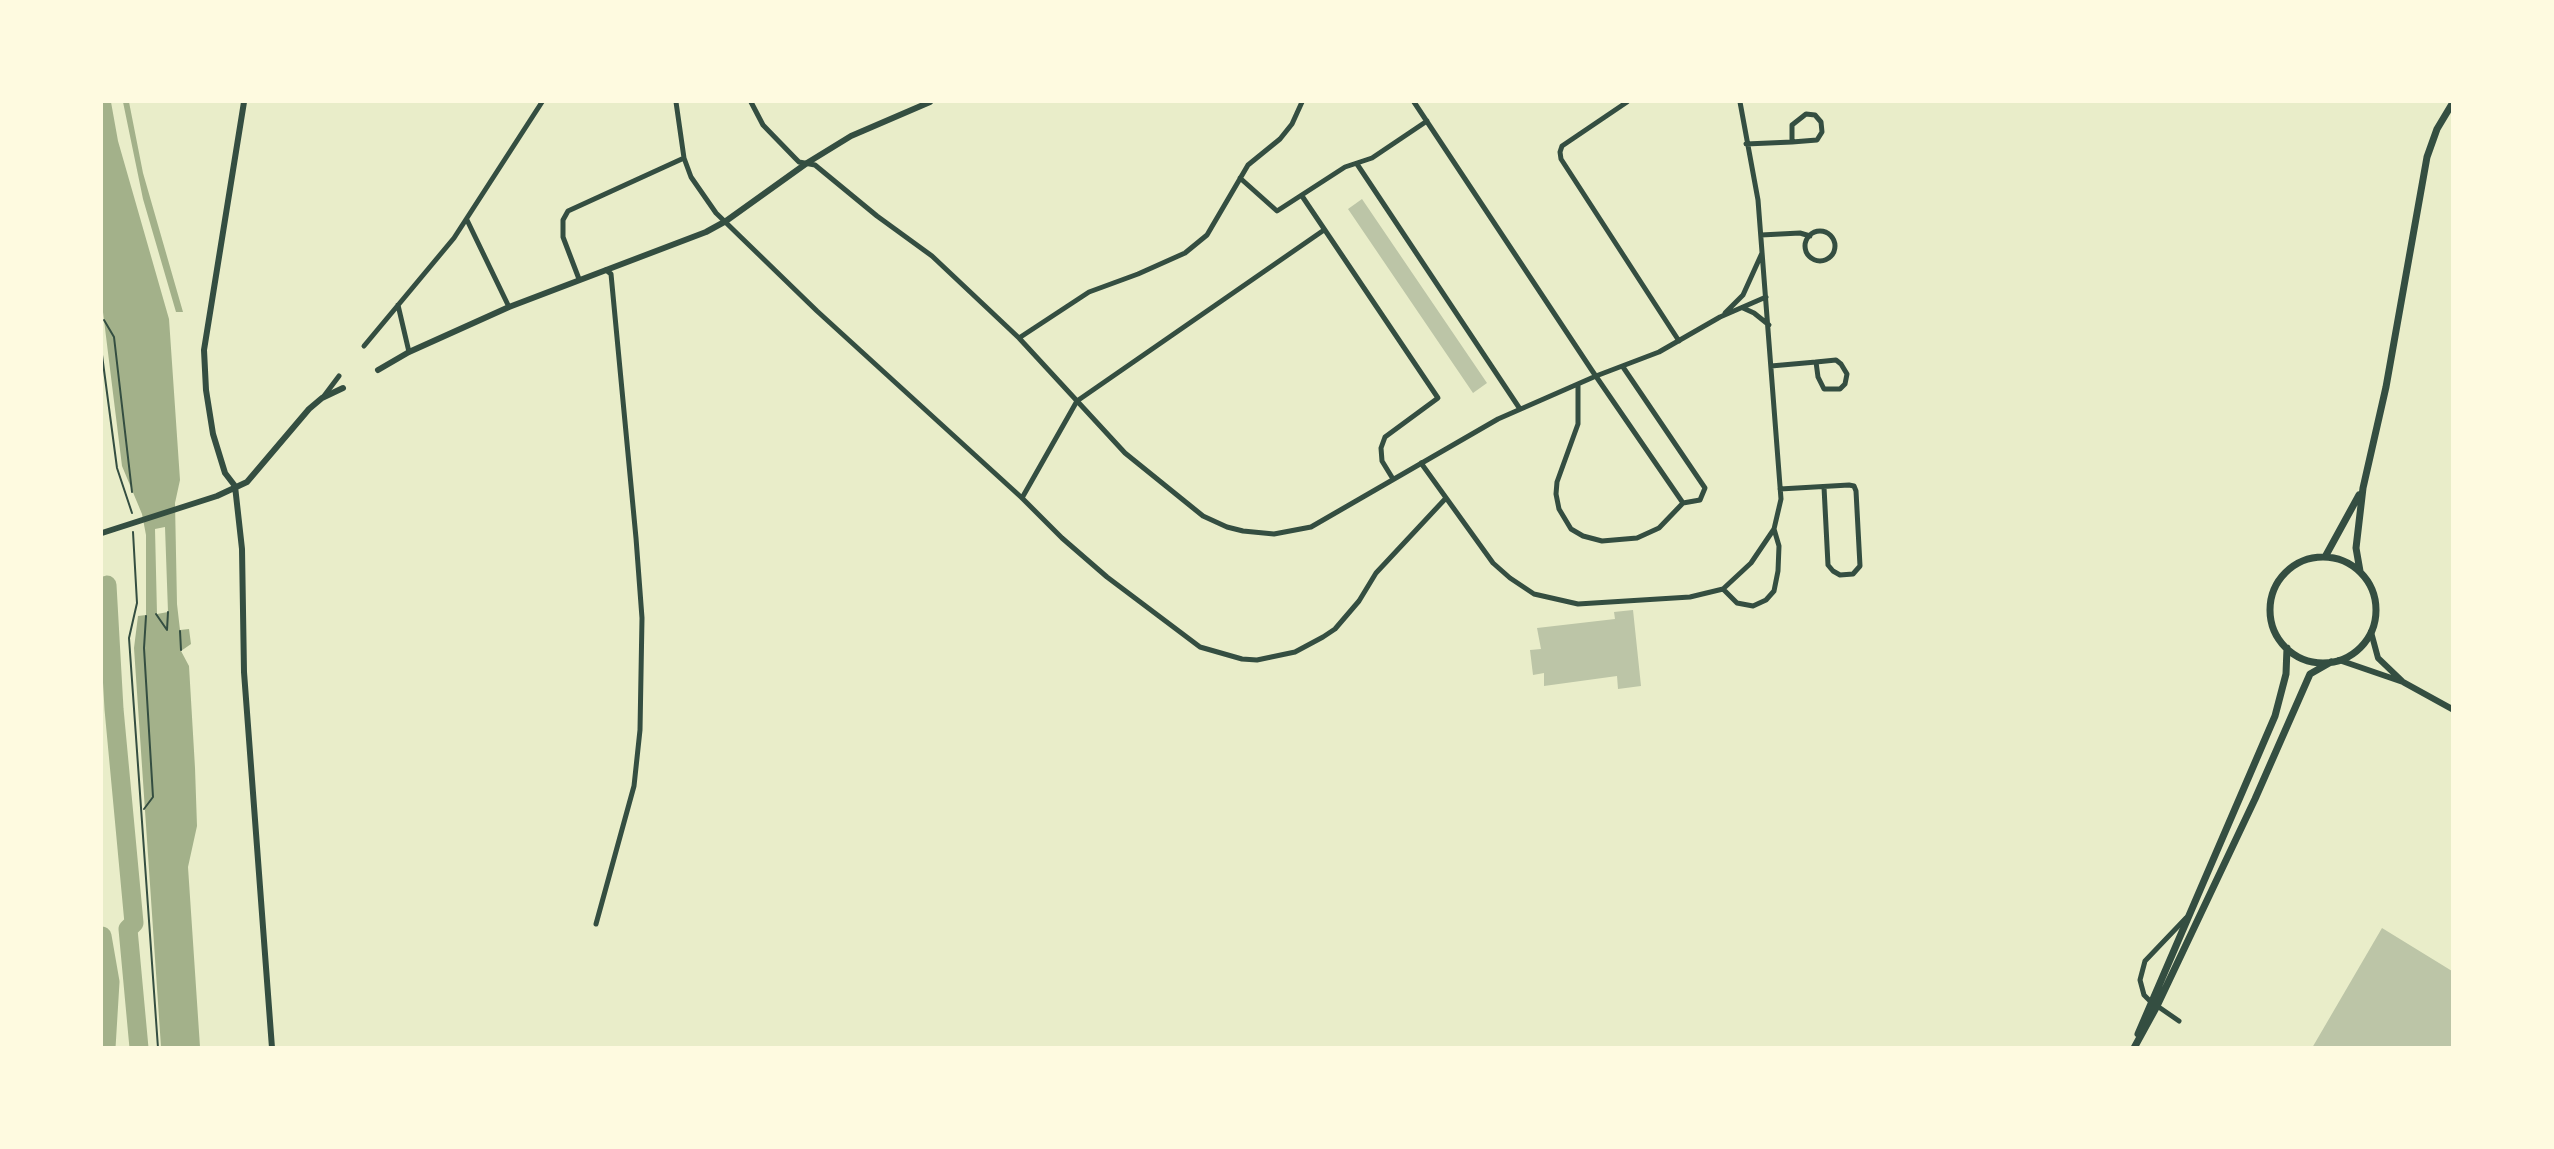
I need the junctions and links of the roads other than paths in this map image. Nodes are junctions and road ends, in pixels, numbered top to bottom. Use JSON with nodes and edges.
{"nodes":[{"id":1,"x":244,"y":102,"type":"edge"},
{"id":2,"x":542,"y":102,"type":"edge"},
{"id":3,"x":676,"y":102,"type":"edge"},
{"id":4,"x":751,"y":102,"type":"edge"},
{"id":5,"x":930,"y":102,"type":"edge"},
{"id":6,"x":1302,"y":102,"type":"edge"},
{"id":7,"x":1414,"y":102,"type":"edge"},
{"id":8,"x":1627,"y":102,"type":"edge"},
{"id":9,"x":1740,"y":102,"type":"edge"},
{"id":10,"x":2452,"y":104,"type":"edge"},
{"id":11,"x":1427,"y":121,"type":"junction"},
{"id":12,"x":1792,"y":142,"type":"junction"},
{"id":13,"x":1746,"y":144,"type":"junction"},
{"id":14,"x":684,"y":158,"type":"junction"},
{"id":15,"x":807,"y":163,"type":"junction"},
{"id":16,"x":1357,"y":164,"type":"junction"},
{"id":17,"x":1240,"y":178,"type":"junction"},
{"id":18,"x":1302,"y":196,"type":"junction"},
{"id":19,"x":467,"y":220,"type":"junction"},
{"id":20,"x":726,"y":221,"type":"junction"},
{"id":21,"x":1324,"y":230,"type":"junction"},
{"id":22,"x":1761,"y":235,"type":"junction"},
{"id":23,"x":1810,"y":236,"type":"junction"},
{"id":24,"x":1763,"y":251,"type":"junction"},
{"id":25,"x":606,"y":270,"type":"junction"},
{"id":26,"x":579,"y":279,"type":"junction"},
{"id":27,"x":1766,"y":297,"type":"junction"},
{"id":28,"x":398,"y":305,"type":"junction"},
{"id":29,"x":509,"y":307,"type":"junction"},
{"id":30,"x":1742,"y":307,"type":"junction"},
{"id":31,"x":1720,"y":317,"type":"junction"},
{"id":32,"x":1769,"y":325,"type":"junction"},
{"id":33,"x":1019,"y":338,"type":"junction"},
{"id":34,"x":1679,"y":341,"type":"junction"},
{"id":35,"x":364,"y":346,"type":"dead end"},
{"id":36,"x":409,"y":352,"type":"junction"},
{"id":37,"x":1815,"y":362,"type":"junction"},
{"id":38,"x":1770,"y":366,"type":"junction"},
{"id":39,"x":1623,"y":367,"type":"junction"},
{"id":40,"x":378,"y":370,"type":"dead end"},
{"id":41,"x":339,"y":376,"type":"dead end"},
{"id":42,"x":1596,"y":376,"type":"junction"},
{"id":43,"x":1578,"y":384,"type":"junction"},
{"id":44,"x":343,"y":388,"type":"dead end"},
{"id":45,"x":322,"y":398,"type":"junction"},
{"id":46,"x":1077,"y":401,"type":"junction"},
{"id":47,"x":1520,"y":409,"type":"junction"},
{"id":48,"x":1421,"y":463,"type":"junction"},
{"id":49,"x":1393,"y":479,"type":"junction"},
{"id":50,"x":235,"y":486,"type":"junction"},
{"id":51,"x":1824,"y":487,"type":"junction"},
{"id":52,"x":2363,"y":488,"type":"junction"},
{"id":53,"x":1780,"y":489,"type":"junction"},
{"id":54,"x":1022,"y":498,"type":"junction"},
{"id":55,"x":1446,"y":498,"type":"junction"},
{"id":56,"x":1683,"y":503,"type":"junction"},
{"id":57,"x":1774,"y":529,"type":"junction"},
{"id":58,"x":102,"y":533,"type":"edge"},
{"id":59,"x":2325,"y":557,"type":"junction"},
{"id":60,"x":2360,"y":571,"type":"junction"},
{"id":61,"x":1723,"y":589,"type":"junction"},
{"id":62,"x":2371,"y":632,"type":"junction"},
{"id":63,"x":2287,"y":648,"type":"junction"},
{"id":64,"x":2335,"y":661,"type":"junction"},
{"id":65,"x":2403,"y":682,"type":"junction"},
{"id":66,"x":2452,"y":709,"type":"edge"},
{"id":67,"x":2186,"y":918,"type":"junction"},
{"id":68,"x":596,"y":925,"type":"dead end"},
{"id":69,"x":2154,"y":1004,"type":"junction"},
{"id":70,"x":2179,"y":1021,"type":"dead end"},
{"id":71,"x":272,"y":1048,"type":"edge"},
{"id":72,"x":2133,"y":1048,"type":"edge"}],
"edges":[{"from":1,"to":50,"type":"street"},
{"from":2,"to":19,"type":"street"},
{"from":3,"to":14,"type":"street"},
{"from":4,"to":15,"type":"street"},
{"from":5,"to":15,"type":"street"},
{"from":6,"to":17,"type":"street"},
{"from":7,"to":11,"type":"street"},
{"from":8,"to":34,"type":"street"},
{"from":9,"to":13,"type":"street"},
{"from":10,"to":52,"type":"main road"},
{"from":11,"to":16,"type":"street"},
{"from":11,"to":42,"type":"street"},
{"from":12,"to":12,"type":"street"},
{"from":12,"to":13,"type":"street"},
{"from":13,"to":22,"type":"street"},
{"from":14,"to":20,"type":"street"},
{"from":14,"to":26,"type":"street"},
{"from":15,"to":20,"type":"street"},
{"from":15,"to":33,"type":"street"},
{"from":16,"to":18,"type":"street"},
{"from":16,"to":47,"type":"street"},
{"from":17,"to":18,"type":"street"},
{"from":17,"to":33,"type":"street"},
{"from":18,"to":21,"type":"street"},
{"from":19,"to":28,"type":"street"},
{"from":19,"to":29,"type":"street"},
{"from":20,"to":25,"type":"street"},
{"from":20,"to":54,"type":"street"},
{"from":21,"to":46,"type":"street"},
{"from":21,"to":49,"type":"street"},
{"from":22,"to":23,"type":"street"},
{"from":22,"to":24,"type":"street"},
{"from":23,"to":23,"type":"street"},
{"from":24,"to":27,"type":"street"},
{"from":24,"to":31,"type":"street"},
{"from":25,"to":26,"type":"street"},
{"from":25,"to":68,"type":"street"},
{"from":26,"to":29,"type":"street"},
{"from":27,"to":30,"type":"street"},
{"from":27,"to":32,"type":"street"},
{"from":28,"to":35,"type":"street"},
{"from":28,"to":36,"type":"street"},
{"from":29,"to":36,"type":"street"},
{"from":30,"to":31,"type":"street"},
{"from":30,"to":32,"type":"street"},
{"from":31,"to":34,"type":"street"},
{"from":32,"to":38,"type":"street"},
{"from":33,"to":46,"type":"street"},
{"from":34,"to":39,"type":"street"},
{"from":36,"to":40,"type":"street"},
{"from":37,"to":37,"type":"street"},
{"from":37,"to":38,"type":"street"},
{"from":38,"to":53,"type":"street"},
{"from":39,"to":42,"type":"street"},
{"from":39,"to":56,"type":"street"},
{"from":41,"to":45,"type":"street"},
{"from":42,"to":43,"type":"street"},
{"from":42,"to":56,"type":"street"},
{"from":43,"to":47,"type":"street"},
{"from":43,"to":56,"type":"street"},
{"from":44,"to":45,"type":"street"},
{"from":45,"to":50,"type":"street"},
{"from":46,"to":49,"type":"street"},
{"from":46,"to":54,"type":"street"},
{"from":47,"to":48,"type":"street"},
{"from":48,"to":49,"type":"street"},
{"from":48,"to":55,"type":"street"},
{"from":50,"to":58,"type":"street"},
{"from":50,"to":71,"type":"street"},
{"from":51,"to":51,"type":"street"},
{"from":51,"to":53,"type":"street"},
{"from":52,"to":59,"type":"main road"},
{"from":52,"to":60,"type":"main road"},
{"from":53,"to":57,"type":"street"},
{"from":54,"to":55,"type":"street"},
{"from":55,"to":61,"type":"street"},
{"from":57,"to":61,"type":"street"},
{"from":57,"to":61,"type":"street"},
{"from":59,"to":60,"type":"main road"},
{"from":59,"to":63,"type":"main road"},
{"from":60,"to":62,"type":"main road"},
{"from":62,"to":64,"type":"main road"},
{"from":62,"to":65,"type":"street"},
{"from":63,"to":64,"type":"main road"},
{"from":63,"to":67,"type":"main road"},
{"from":64,"to":65,"type":"street"},
{"from":64,"to":69,"type":"main road"},
{"from":65,"to":66,"type":"street"},
{"from":67,"to":69,"type":"main road"},
{"from":67,"to":69,"type":"street"},
{"from":69,"to":70,"type":"street"},
{"from":69,"to":72,"type":"main road"}]}
